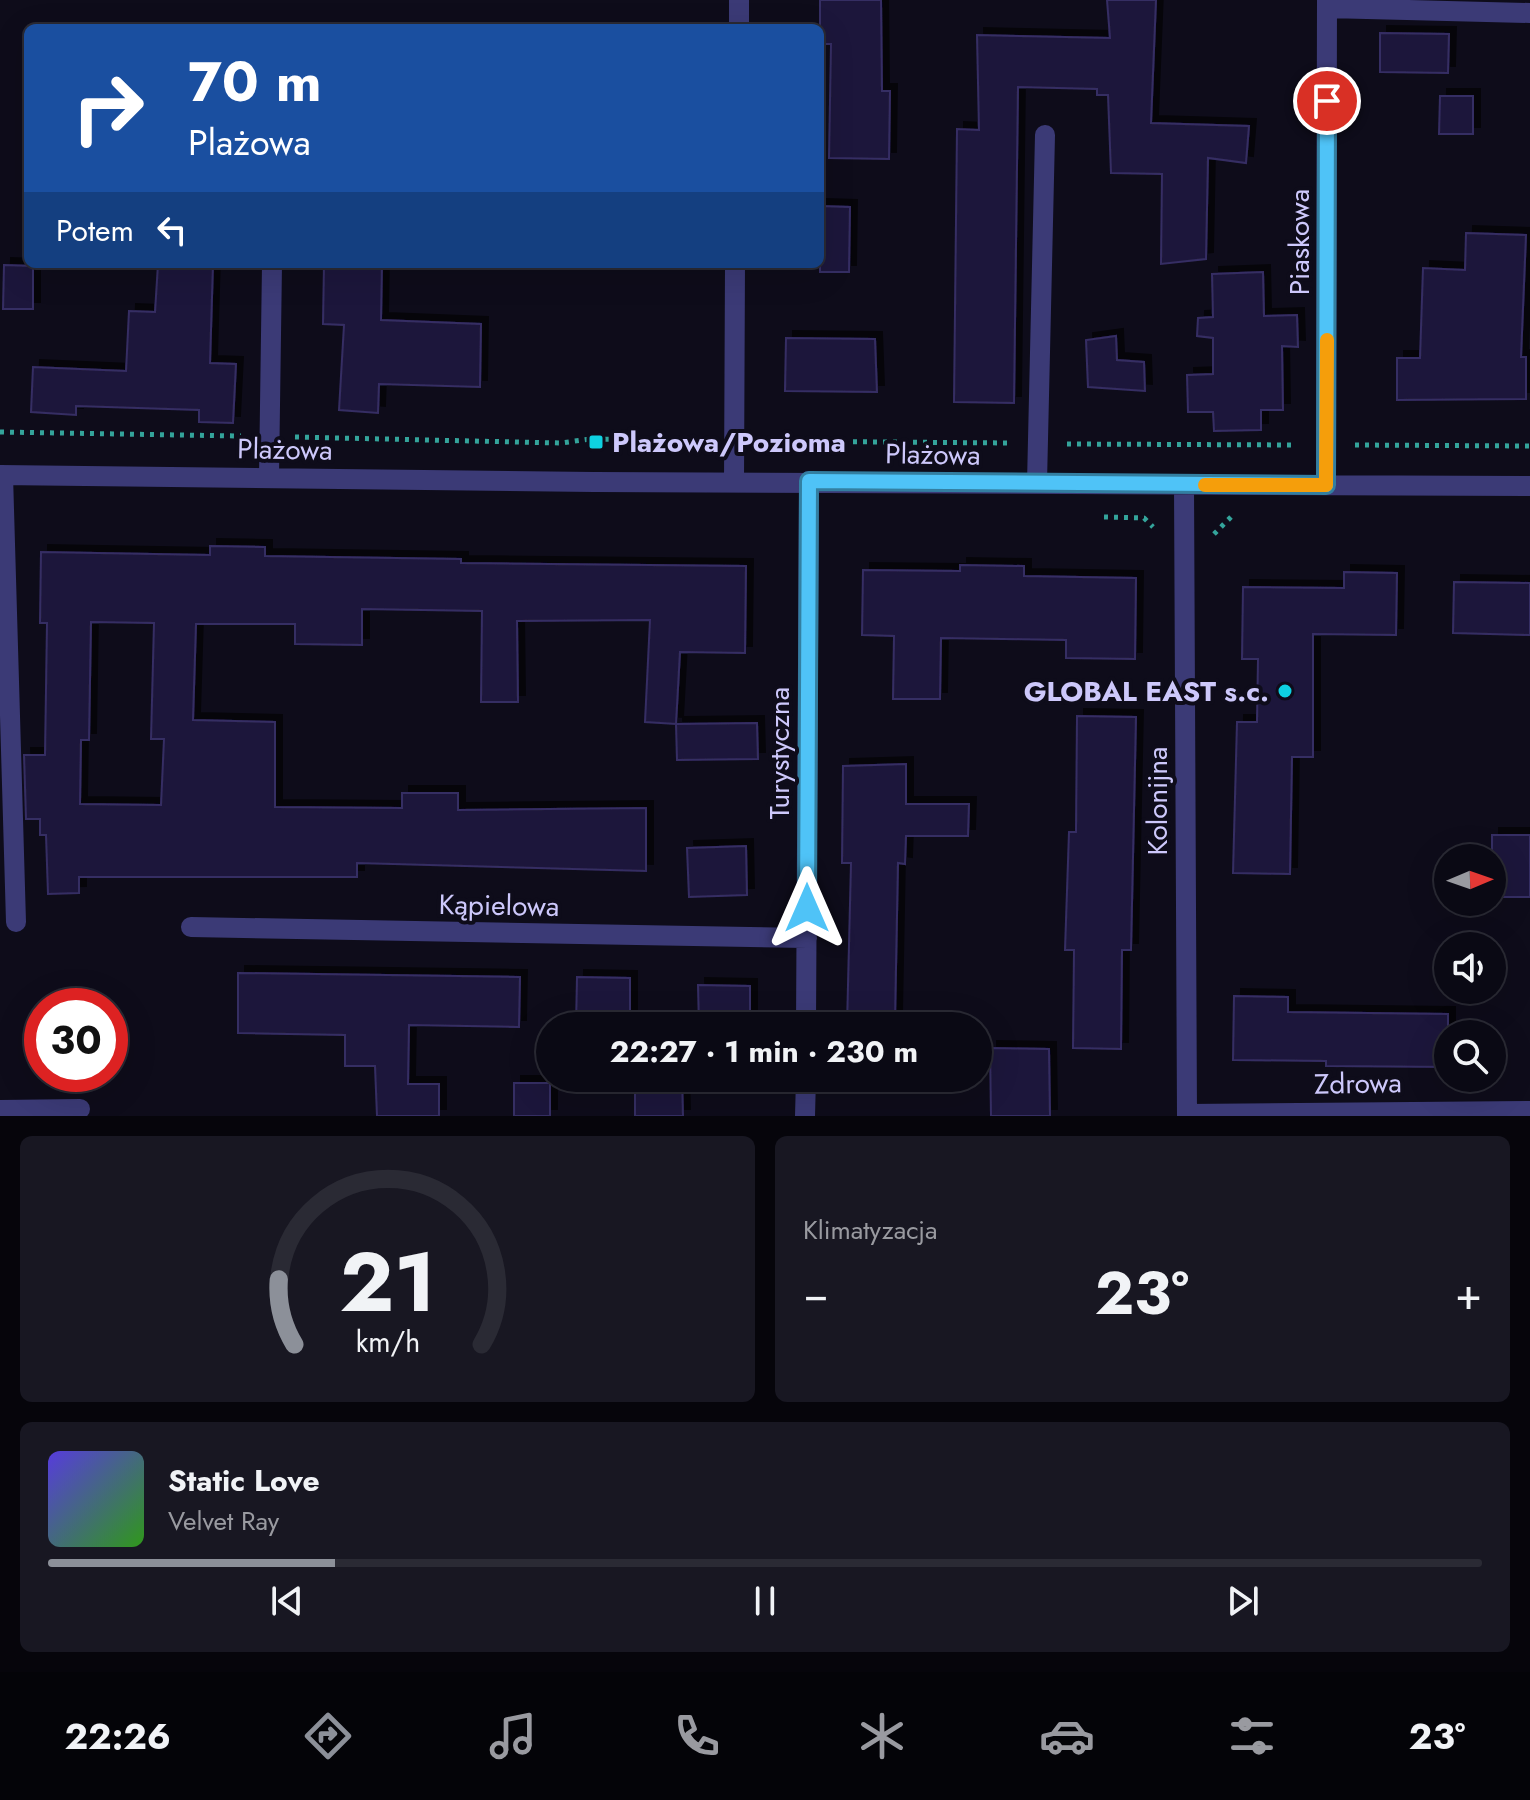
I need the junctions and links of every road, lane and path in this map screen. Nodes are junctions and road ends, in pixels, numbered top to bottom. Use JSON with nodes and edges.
{"nodes":[{"id":1,"x":739,"y":0,"type":"edge"},
{"id":2,"x":1327,"y":4,"type":"edge"},
{"id":3,"x":1530,"y":13,"type":"edge"},
{"id":4,"x":739,"y":24,"type":"edge"},
{"id":5,"x":1045,"y":135,"type":"dead end"},
{"id":6,"x":272,"y":268,"type":"edge"},
{"id":7,"x":735,"y":268,"type":"edge"},
{"id":8,"x":2,"y":475,"type":"edge"},
{"id":9,"x":269,"y":476,"type":"junction"},
{"id":10,"x":809,"y":481,"type":"junction"},
{"id":11,"x":734,"y":482,"type":"junction"},
{"id":12,"x":1037,"y":483,"type":"junction"},
{"id":13,"x":1184,"y":485,"type":"junction"},
{"id":14,"x":1326,"y":485,"type":"junction"},
{"id":15,"x":1530,"y":486,"type":"edge"},
{"id":16,"x":16,"y":922,"type":"dead end"},
{"id":17,"x":191,"y":927,"type":"dead end"},
{"id":18,"x":807,"y":938,"type":"junction"},
{"id":19,"x":806,"y":1012,"type":"edge"},
{"id":20,"x":806,"y":1092,"type":"edge"},
{"id":21,"x":80,"y":1109,"type":"dead end"},
{"id":22,"x":0,"y":1110,"type":"edge"},
{"id":23,"x":1530,"y":1111,"type":"edge"},
{"id":24,"x":1422,"y":1113,"type":"edge"},
{"id":25,"x":1187,"y":1115,"type":"edge"},
{"id":26,"x":805,"y":1116,"type":"edge"}],
"edges":[{"from":1,"to":4,"type":"street"},
{"from":2,"to":3,"type":"street"},
{"from":2,"to":14,"type":"street","name":"Piaskowa"},
{"from":5,"to":12,"type":"street"},
{"from":6,"to":9,"type":"street"},
{"from":7,"to":11,"type":"street"},
{"from":8,"to":9,"type":"street","name":"Plażowa"},
{"from":8,"to":16,"type":"street"},
{"from":9,"to":11,"type":"street","name":"Plażowa"},
{"from":10,"to":11,"type":"street","name":"Plażowa"},
{"from":10,"to":12,"type":"street","name":"Plażowa"},
{"from":10,"to":18,"type":"street","name":"Turystyczna"},
{"from":12,"to":13,"type":"street","name":"Plażowa"},
{"from":13,"to":14,"type":"street","name":"Plażowa"},
{"from":13,"to":25,"type":"street","name":"Kolonijna"},
{"from":14,"to":15,"type":"street","name":"Plażowa"},
{"from":17,"to":18,"type":"street","name":"Kąpielowa"},
{"from":18,"to":19,"type":"street","name":"Turystyczna"},
{"from":20,"to":26,"type":"street"},
{"from":21,"to":22,"type":"street"},
{"from":23,"to":24,"type":"street","name":"Zdrowa"},
{"from":24,"to":25,"type":"street","name":"Zdrowa"}]}
